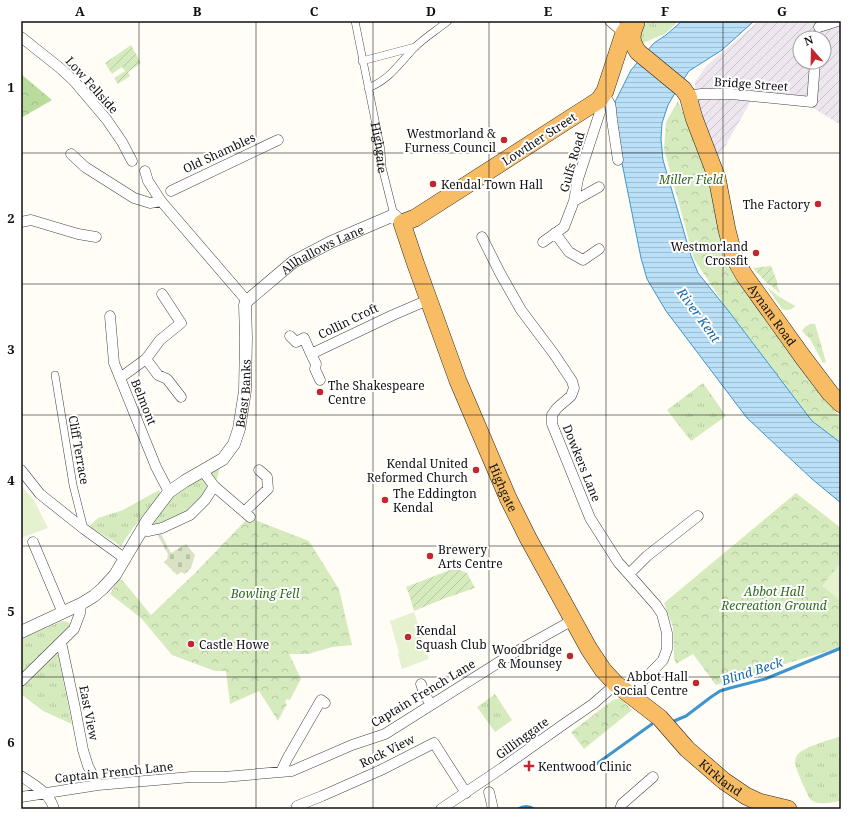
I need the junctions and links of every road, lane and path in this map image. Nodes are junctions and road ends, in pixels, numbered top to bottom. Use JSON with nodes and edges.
{"nodes":[{"id":1,"x":355,"y":21,"type":"edge"},
{"id":2,"x":448,"y":21,"type":"edge"},
{"id":3,"x":610,"y":21,"type":"edge"},
{"id":4,"x":838,"y":21,"type":"edge"},
{"id":5,"x":820,"y":24,"type":"edge"},
{"id":6,"x":632,"y":25,"type":"edge"},
{"id":7,"x":21,"y":37,"type":"edge"},
{"id":8,"x":415,"y":47,"type":"junction"},
{"id":9,"x":362,"y":61,"type":"junction"},
{"id":10,"x":814,"y":70,"type":"edge"},
{"id":11,"x":367,"y":84,"type":"junction"},
{"id":12,"x":686,"y":92,"type":"junction"},
{"id":13,"x":597,"y":105,"type":"junction"},
{"id":14,"x":278,"y":140,"type":"dead end"},
{"id":15,"x":71,"y":154,"type":"dead end"},
{"id":16,"x":618,"y":160,"type":"dead end"},
{"id":17,"x":132,"y":161,"type":"dead end"},
{"id":18,"x":145,"y":171,"type":"dead end"},
{"id":19,"x":599,"y":187,"type":"dead end"},
{"id":20,"x":171,"y":190,"type":"dead end"},
{"id":21,"x":161,"y":201,"type":"junction"},
{"id":22,"x":574,"y":201,"type":"junction"},
{"id":23,"x":398,"y":219,"type":"junction"},
{"id":24,"x":21,"y":222,"type":"edge"},
{"id":25,"x":556,"y":233,"type":"junction"},
{"id":26,"x":96,"y":237,"type":"dead end"},
{"id":27,"x":482,"y":237,"type":"dead end"},
{"id":28,"x":542,"y":242,"type":"dead end"},
{"id":29,"x":599,"y":249,"type":"dead end"},
{"id":30,"x":162,"y":294,"type":"dead end"},
{"id":31,"x":428,"y":300,"type":"junction"},
{"id":32,"x":246,"y":301,"type":"junction"},
{"id":33,"x":110,"y":316,"type":"dead end"},
{"id":34,"x":290,"y":336,"type":"dead end"},
{"id":35,"x":311,"y":354,"type":"junction"},
{"id":36,"x":146,"y":359,"type":"junction"},
{"id":37,"x":55,"y":376,"type":"dead end"},
{"id":38,"x":120,"y":378,"type":"junction"},
{"id":39,"x":320,"y":380,"type":"dead end"},
{"id":40,"x":837,"y":395,"type":"edge"},
{"id":41,"x":181,"y":397,"type":"dead end"},
{"id":42,"x":259,"y":470,"type":"dead end"},
{"id":43,"x":203,"y":471,"type":"junction"},
{"id":44,"x":22,"y":473,"type":"edge"},
{"id":45,"x":214,"y":486,"type":"junction"},
{"id":46,"x":169,"y":492,"type":"junction"},
{"id":47,"x":698,"y":516,"type":"dead end"},
{"id":48,"x":84,"y":529,"type":"junction"},
{"id":49,"x":141,"y":530,"type":"junction"},
{"id":50,"x":33,"y":542,"type":"dead end"},
{"id":51,"x":120,"y":554,"type":"dead end"},
{"id":52,"x":629,"y":574,"type":"junction"},
{"id":53,"x":81,"y":604,"type":"junction"},
{"id":54,"x":63,"y":613,"type":"junction"},
{"id":55,"x":572,"y":620,"type":"junction"},
{"id":56,"x":21,"y":632,"type":"edge"},
{"id":57,"x":61,"y":642,"type":"junction"},
{"id":58,"x":646,"y":678,"type":"junction"},
{"id":59,"x":21,"y":681,"type":"edge"},
{"id":60,"x":421,"y":684,"type":"dead end"},
{"id":61,"x":618,"y":685,"type":"junction"},
{"id":62,"x":641,"y":702,"type":"junction"},
{"id":63,"x":325,"y":703,"type":"dead end"},
{"id":64,"x":432,"y":705,"type":"junction"},
{"id":65,"x":663,"y":721,"type":"joint"},
{"id":66,"x":281,"y":772,"type":"junction"},
{"id":67,"x":21,"y":776,"type":"edge"},
{"id":68,"x":653,"y":777,"type":"dead end"},
{"id":69,"x":98,"y":786,"type":"junction"},
{"id":70,"x":490,"y":792,"type":"dead end"},
{"id":71,"x":45,"y":793,"type":"junction"},
{"id":72,"x":466,"y":793,"type":"junction"},
{"id":73,"x":21,"y":797,"type":"edge"},
{"id":74,"x":297,"y":806,"type":"dead end"},
{"id":75,"x":54,"y":809,"type":"edge"},
{"id":76,"x":441,"y":809,"type":"edge"},
{"id":77,"x":493,"y":809,"type":"edge"},
{"id":78,"x":620,"y":809,"type":"edge"},
{"id":79,"x":788,"y":809,"type":"edge"}],
"edges":[{"from":1,"to":9,"type":"street","name":"Highgate"},
{"from":2,"to":8,"type":"street"},
{"from":3,"to":6,"type":"street"},
{"from":4,"to":5,"type":"street"},
{"from":6,"to":12,"type":"highway"},
{"from":6,"to":13,"type":"highway"},
{"from":7,"to":17,"type":"street","name":"Low Fellside"},
{"from":8,"to":9,"type":"street"},
{"from":8,"to":11,"type":"street"},
{"from":9,"to":11,"type":"street","name":"Highgate"},
{"from":10,"to":12,"type":"street","name":"Bridge Street"},
{"from":11,"to":23,"type":"street","name":"Highgate"},
{"from":12,"to":40,"type":"highway","name":"Aynam Road"},
{"from":13,"to":16,"type":"street"},
{"from":13,"to":22,"type":"street","name":"Gulfs Road"},
{"from":13,"to":23,"type":"highway","name":"Lowther Street"},
{"from":14,"to":20,"type":"street","name":"Old Shambles"},
{"from":15,"to":21,"type":"street"},
{"from":18,"to":21,"type":"street"},
{"from":19,"to":22,"type":"street"},
{"from":21,"to":32,"type":"street"},
{"from":22,"to":25,"type":"street","name":"Gulfs Road"},
{"from":23,"to":31,"type":"highway","name":"Highgate"},
{"from":23,"to":32,"type":"street","name":"Allhallows Lane"},
{"from":24,"to":26,"type":"street"},
{"from":25,"to":28,"type":"street"},
{"from":25,"to":29,"type":"street"},
{"from":27,"to":52,"type":"street","name":"Dowkers Lane"},
{"from":30,"to":36,"type":"street"},
{"from":31,"to":35,"type":"street","name":"Collin Croft"},
{"from":31,"to":55,"type":"highway","name":"Highgate"},
{"from":32,"to":43,"type":"street","name":"Beast Banks"},
{"from":33,"to":38,"type":"street","name":"Belmont"},
{"from":34,"to":35,"type":"street","name":"Collin Croft"},
{"from":35,"to":39,"type":"street"},
{"from":36,"to":38,"type":"street"},
{"from":36,"to":41,"type":"street"},
{"from":37,"to":48,"type":"street","name":"Cliff Terrace"},
{"from":38,"to":46,"type":"street","name":"Belmont"},
{"from":42,"to":45,"type":"street"},
{"from":43,"to":45,"type":"street"},
{"from":43,"to":46,"type":"street","name":"Beast Banks"},
{"from":44,"to":48,"type":"street"},
{"from":45,"to":49,"type":"street"},
{"from":46,"to":49,"type":"street","name":"Beast Banks"},
{"from":47,"to":52,"type":"street"},
{"from":48,"to":51,"type":"street"},
{"from":49,"to":53,"type":"street","name":"Beast Banks"},
{"from":50,"to":54,"type":"street"},
{"from":52,"to":58,"type":"street","name":"Dowkers Lane"},
{"from":53,"to":54,"type":"street","name":"Beast Banks"},
{"from":53,"to":57,"type":"street"},
{"from":54,"to":56,"type":"street","name":"Beast Banks"},
{"from":55,"to":61,"type":"highway","name":"Highgate"},
{"from":55,"to":64,"type":"street","name":"Captain French Lane"},
{"from":57,"to":59,"type":"street"},
{"from":57,"to":69,"type":"street","name":"East View"},
{"from":58,"to":61,"type":"street","name":"Dowkers Lane"},
{"from":58,"to":62,"type":"street","name":"Dowkers Lane"},
{"from":60,"to":64,"type":"street"},
{"from":61,"to":62,"type":"highway","name":"Highgate"},
{"from":61,"to":72,"type":"street","name":"Gillinggate"},
{"from":62,"to":65,"type":"highway","name":"Highgate"},
{"from":63,"to":66,"type":"street"},
{"from":64,"to":66,"type":"street","name":"Captain French Lane"},
{"from":65,"to":79,"type":"highway","name":"Kirkland"},
{"from":66,"to":69,"type":"street","name":"Captain French Lane"},
{"from":67,"to":71,"type":"street"},
{"from":68,"to":78,"type":"street"},
{"from":69,"to":71,"type":"street","name":"Captain French Lane"},
{"from":70,"to":77,"type":"street"},
{"from":71,"to":73,"type":"street","name":"Captain French Lane"},
{"from":71,"to":75,"type":"street"},
{"from":72,"to":74,"type":"street","name":"Rock View"},
{"from":72,"to":76,"type":"street","name":"Gillinggate"}]}
